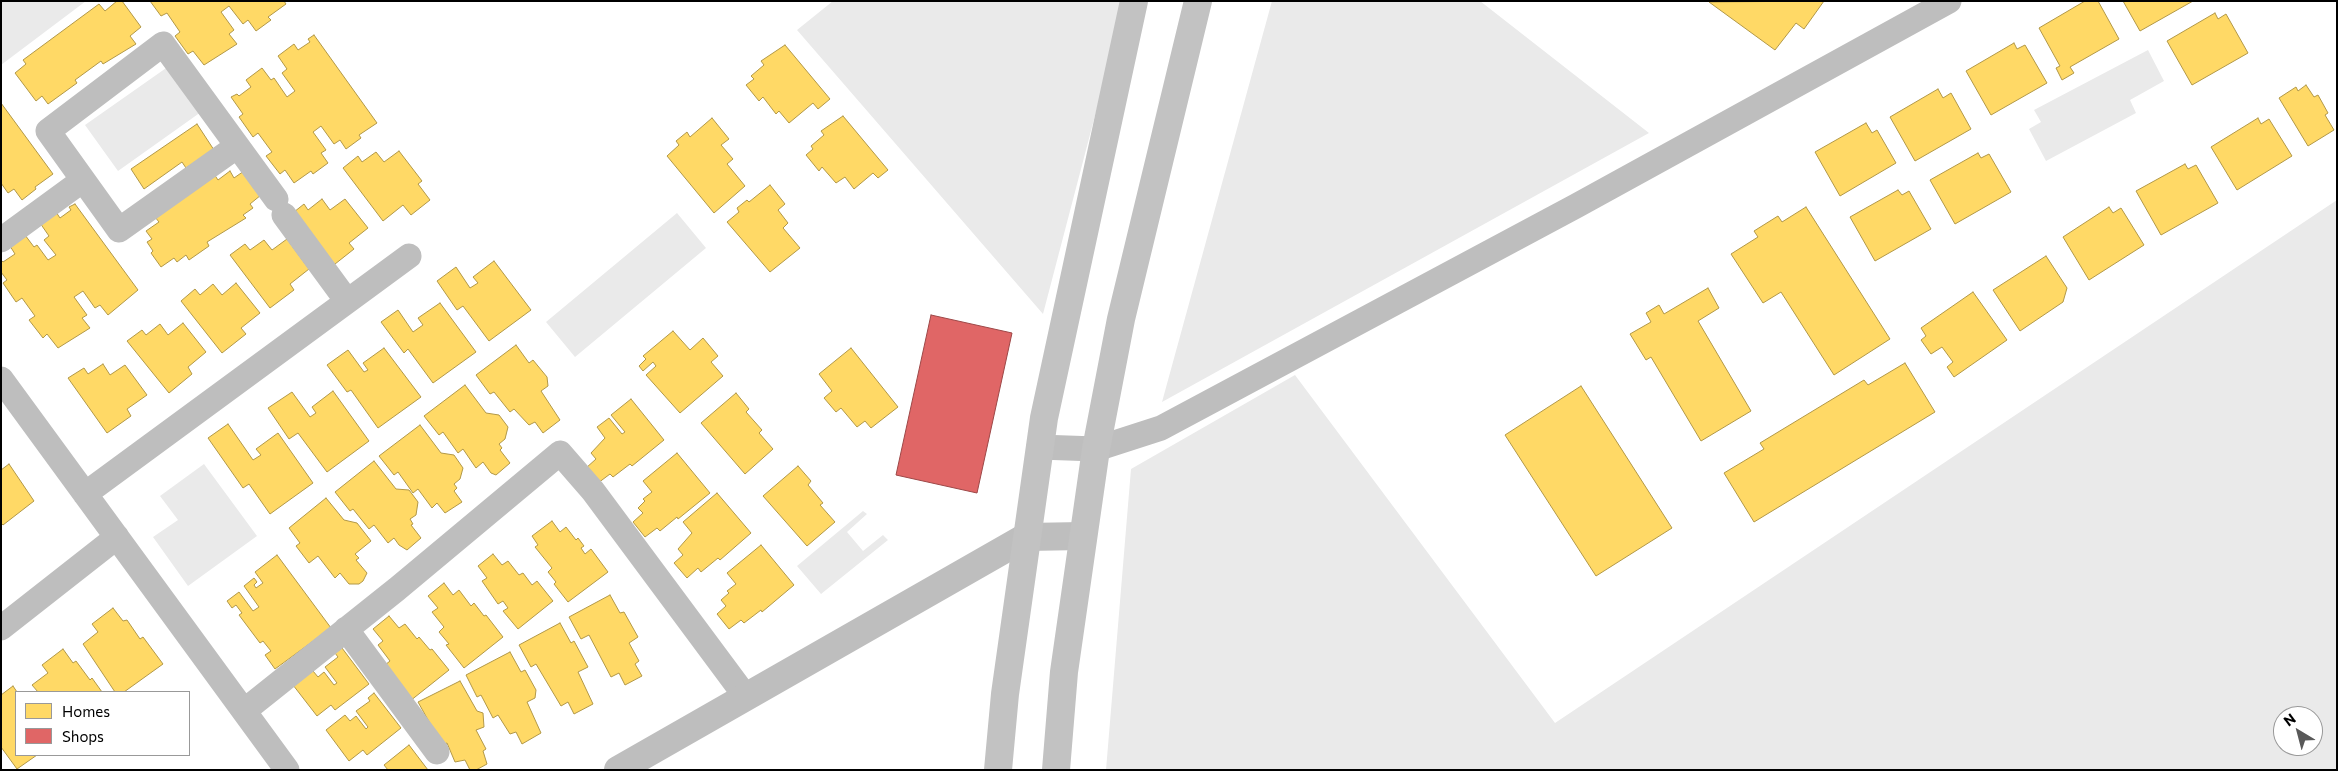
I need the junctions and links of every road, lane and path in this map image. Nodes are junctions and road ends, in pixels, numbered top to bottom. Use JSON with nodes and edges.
{"nodes":[{"id":1,"x":1134,"y":1,"type":"edge"},
{"id":2,"x":1198,"y":1,"type":"edge"},
{"id":3,"x":1949,"y":1,"type":"edge"},
{"id":4,"x":236,"y":146,"type":"junction"},
{"id":5,"x":83,"y":180,"type":"junction"},
{"id":6,"x":1,"y":240,"type":"edge"},
{"id":7,"x":409,"y":256,"type":"dead end"},
{"id":8,"x":348,"y":301,"type":"junction"},
{"id":9,"x":1,"y":379,"type":"edge"},
{"id":10,"x":1039,"y":448,"type":"junction"},
{"id":11,"x":1096,"y":449,"type":"junction"},
{"id":12,"x":85,"y":494,"type":"junction"},
{"id":13,"x":1083,"y":536,"type":"junction"},
{"id":14,"x":1026,"y":537,"type":"junction"},
{"id":15,"x":117,"y":538,"type":"junction"},
{"id":16,"x":1,"y":628,"type":"edge"},
{"id":17,"x":346,"y":629,"type":"junction"},
{"id":18,"x":746,"y":697,"type":"junction"},
{"id":19,"x":244,"y":711,"type":"junction"},
{"id":20,"x":436,"y":752,"type":"dead end"},
{"id":21,"x":287,"y":770,"type":"edge"},
{"id":22,"x":618,"y":770,"type":"edge"},
{"id":23,"x":998,"y":770,"type":"edge"},
{"id":24,"x":1056,"y":770,"type":"edge"}],
"edges":[{"from":1,"to":10,"type":"main road"},
{"from":2,"to":11,"type":"main road"},
{"from":3,"to":11,"type":"street"},
{"from":4,"to":5,"type":"street"},
{"from":4,"to":5,"type":"street"},
{"from":4,"to":8,"type":"street"},
{"from":5,"to":6,"type":"street"},
{"from":7,"to":8,"type":"street"},
{"from":8,"to":12,"type":"street"},
{"from":9,"to":12,"type":"street"},
{"from":10,"to":11,"type":"street"},
{"from":10,"to":14,"type":"main road"},
{"from":11,"to":13,"type":"main road"},
{"from":12,"to":15,"type":"street"},
{"from":13,"to":14,"type":"street"},
{"from":13,"to":24,"type":"main road"},
{"from":14,"to":18,"type":"street"},
{"from":14,"to":23,"type":"main road"},
{"from":15,"to":16,"type":"street"},
{"from":15,"to":19,"type":"street"},
{"from":17,"to":18,"type":"street"},
{"from":17,"to":19,"type":"street"},
{"from":17,"to":20,"type":"street"},
{"from":18,"to":22,"type":"street"},
{"from":19,"to":21,"type":"street"}]}
